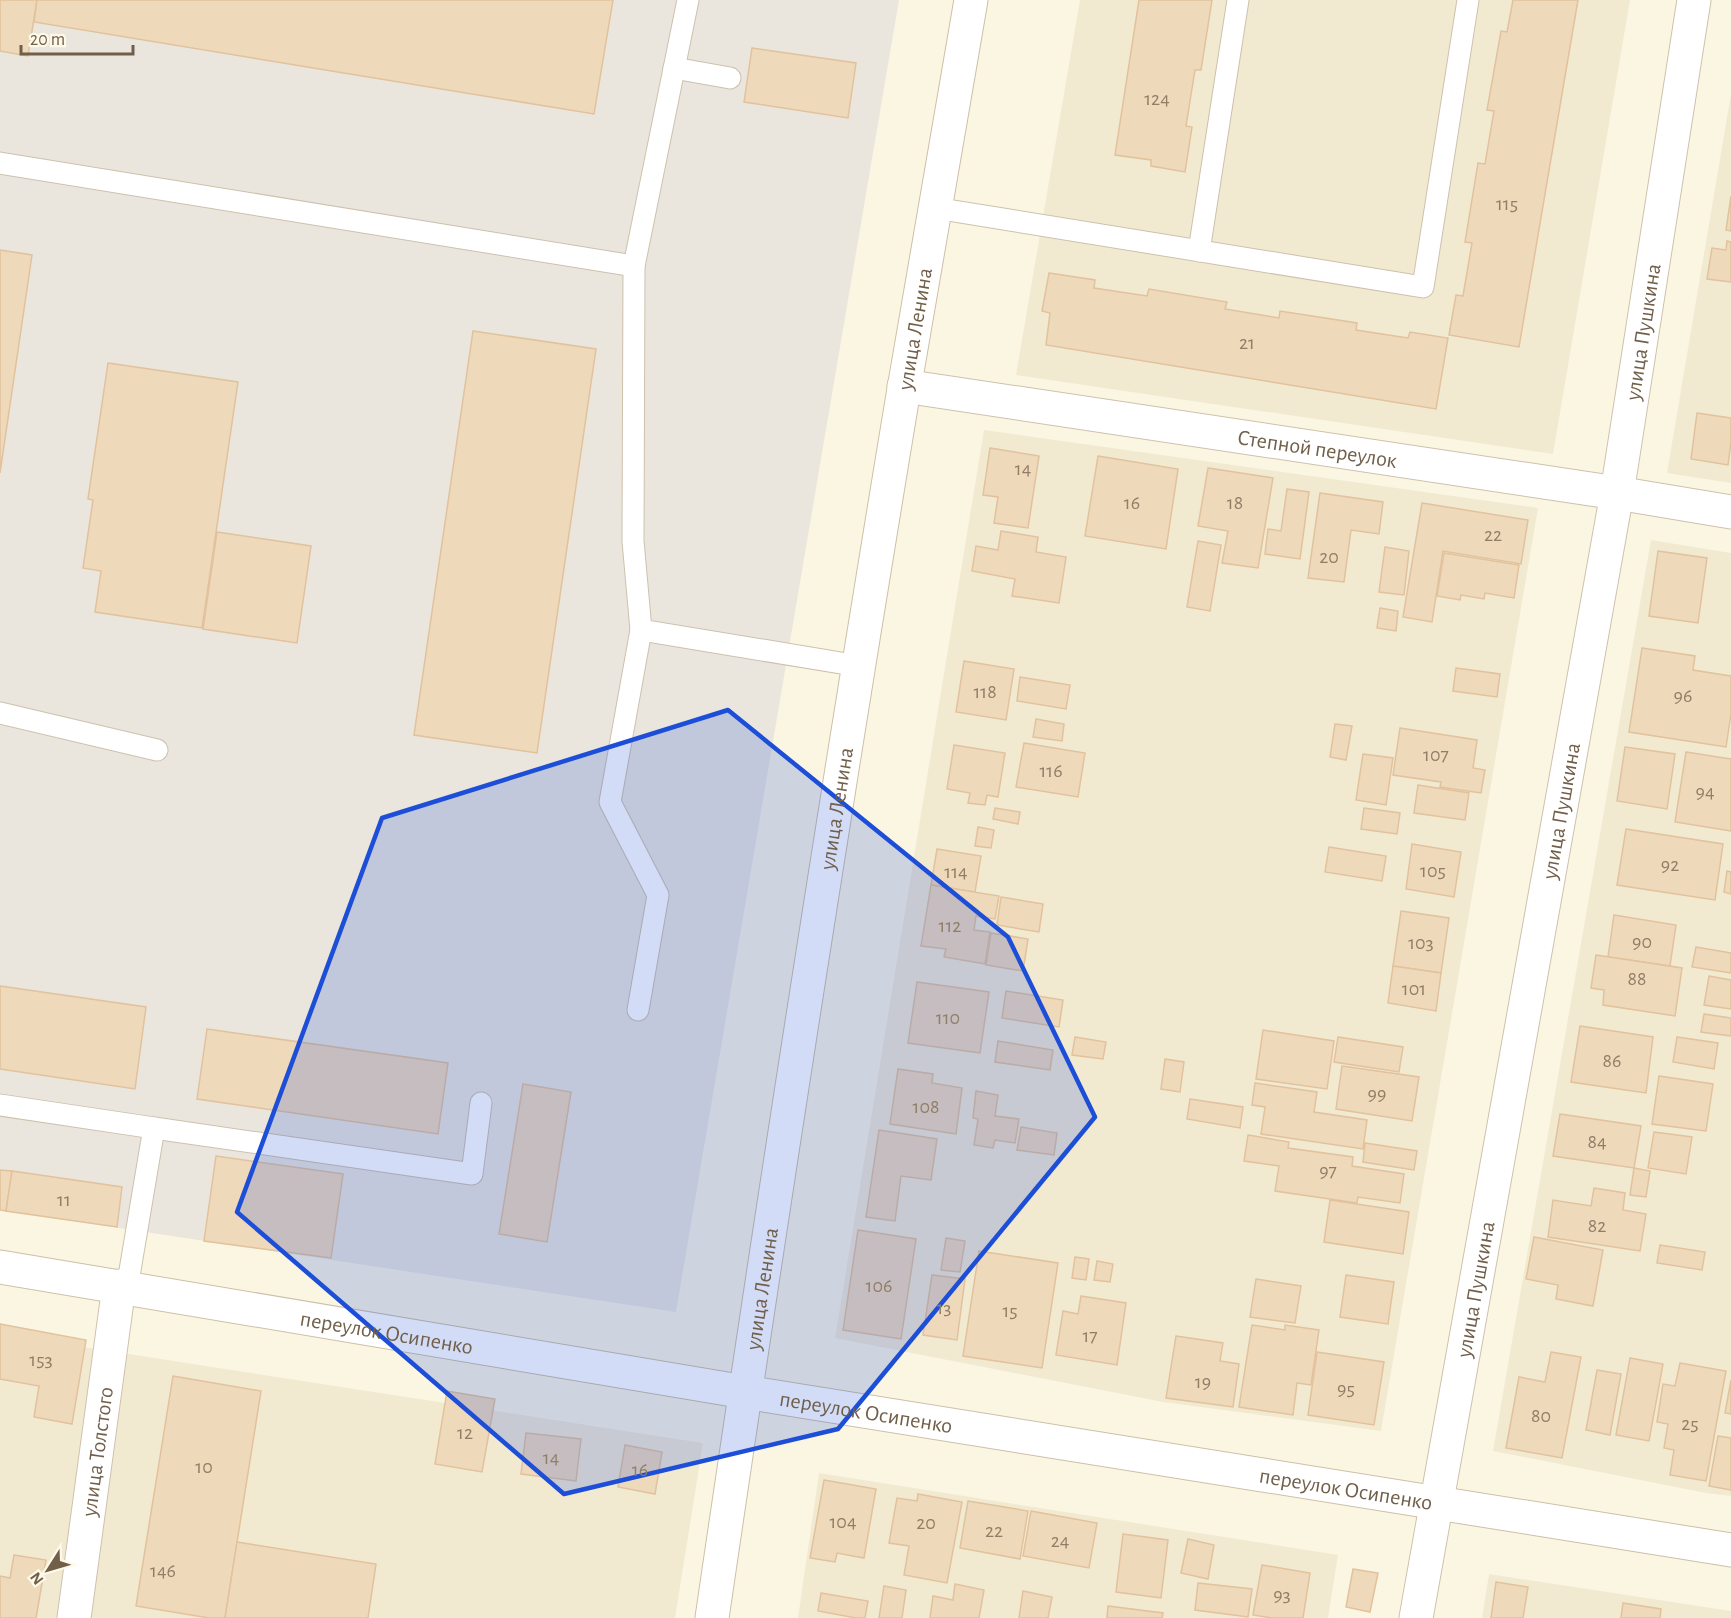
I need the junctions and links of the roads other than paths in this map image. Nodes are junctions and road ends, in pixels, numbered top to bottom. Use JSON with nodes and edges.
{"nodes":[{"id":1,"x":688,"y":0,"type":"edge"},
{"id":2,"x":971,"y":0,"type":"edge"},
{"id":3,"x":1238,"y":0,"type":"edge"},
{"id":4,"x":1468,"y":0,"type":"edge"},
{"id":5,"x":1694,"y":0,"type":"edge"},
{"id":6,"x":674,"y":68,"type":"junction"},
{"id":7,"x":730,"y":78,"type":"dead end"},
{"id":8,"x":0,"y":163,"type":"edge"},
{"id":9,"x":935,"y":208,"type":"junction"},
{"id":10,"x":1199,"y":251,"type":"junction"},
{"id":11,"x":634,"y":266,"type":"junction"},
{"id":12,"x":904,"y":386,"type":"junction"},
{"id":13,"x":1617,"y":493,"type":"junction"},
{"id":14,"x":1731,"y":512,"type":"edge"},
{"id":15,"x":641,"y":630,"type":"junction"},
{"id":16,"x":859,"y":666,"type":"junction"},
{"id":17,"x":0,"y":713,"type":"edge"},
{"id":18,"x":157,"y":750,"type":"dead end"},
{"id":19,"x":638,"y":1010,"type":"dead end"},
{"id":20,"x":482,"y":1103,"type":"dead end"},
{"id":21,"x":0,"y":1105,"type":"edge"},
{"id":22,"x":154,"y":1128,"type":"junction"},
{"id":23,"x":0,"y":1267,"type":"edge"},
{"id":24,"x":123,"y":1287,"type":"junction"},
{"id":25,"x":745,"y":1392,"type":"junction"},
{"id":26,"x":1436,"y":1503,"type":"junction"},
{"id":27,"x":1731,"y":1550,"type":"edge"},
{"id":28,"x":74,"y":1618,"type":"edge"},
{"id":29,"x":712,"y":1618,"type":"edge"},
{"id":30,"x":1416,"y":1618,"type":"edge"}],
"edges":[{"from":1,"to":6,"type":"lane"},
{"from":2,"to":9,"type":"street","name":"улица Ленина"},
{"from":3,"to":10,"type":"lane"},
{"from":4,"to":10,"type":"lane"},
{"from":5,"to":13,"type":"street","name":"улица Пушкина"},
{"from":6,"to":7,"type":"lane"},
{"from":6,"to":11,"type":"lane"},
{"from":8,"to":11,"type":"lane"},
{"from":9,"to":10,"type":"lane"},
{"from":9,"to":12,"type":"street","name":"улица Ленина"},
{"from":11,"to":15,"type":"lane"},
{"from":12,"to":13,"type":"street","name":"Степной переулок"},
{"from":12,"to":16,"type":"street","name":"улица Ленина"},
{"from":13,"to":14,"type":"street","name":"Степной переулок"},
{"from":13,"to":26,"type":"street","name":"улица Пушкина"},
{"from":15,"to":16,"type":"lane"},
{"from":15,"to":19,"type":"lane"},
{"from":16,"to":25,"type":"street","name":"улица Ленина"},
{"from":17,"to":18,"type":"lane"},
{"from":20,"to":22,"type":"lane"},
{"from":21,"to":22,"type":"lane"},
{"from":22,"to":24,"type":"lane"},
{"from":23,"to":24,"type":"street","name":"переулок Осипенко"},
{"from":24,"to":25,"type":"street","name":"переулок Осипенко"},
{"from":24,"to":28,"type":"street","name":"улица Толстого"},
{"from":25,"to":26,"type":"street","name":"переулок Осипенко"},
{"from":25,"to":29,"type":"street","name":"улица Ленина"},
{"from":26,"to":27,"type":"street","name":"переулок Осипенко"},
{"from":26,"to":30,"type":"street","name":"улица Пушкина"}]}
